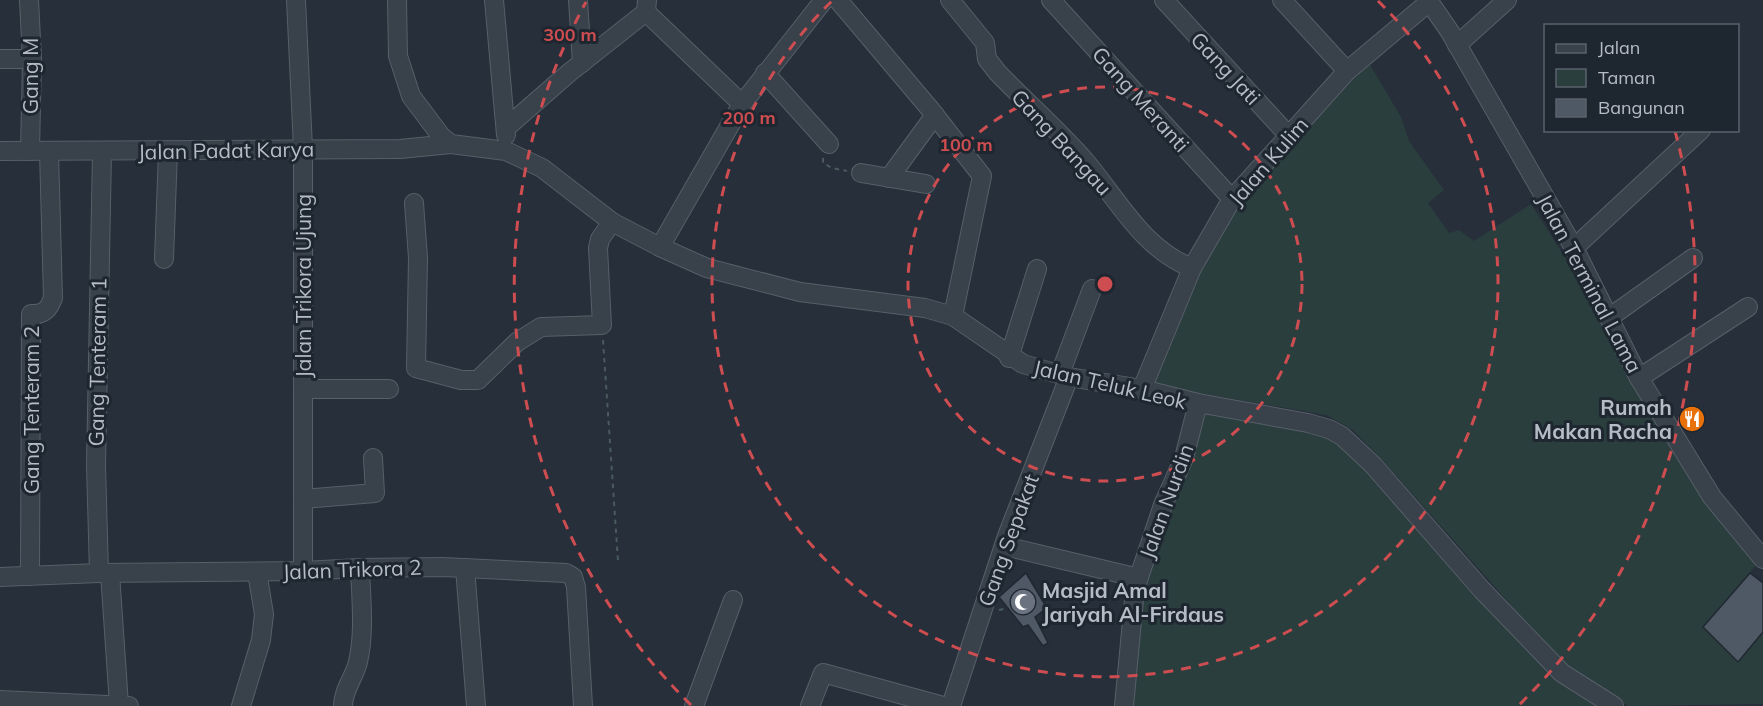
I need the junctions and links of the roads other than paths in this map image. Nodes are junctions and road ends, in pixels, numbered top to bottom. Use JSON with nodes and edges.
{"nodes":[{"id":1,"x":29,"y":0,"type":"edge"},
{"id":2,"x":296,"y":0,"type":"edge"},
{"id":3,"x":397,"y":0,"type":"edge"},
{"id":4,"x":494,"y":0,"type":"edge"},
{"id":5,"x":578,"y":0,"type":"edge"},
{"id":6,"x":824,"y":0,"type":"edge"},
{"id":7,"x":838,"y":0,"type":"edge"},
{"id":8,"x":950,"y":0,"type":"edge"},
{"id":9,"x":1051,"y":0,"type":"edge"},
{"id":10,"x":1164,"y":0,"type":"edge"},
{"id":11,"x":1282,"y":0,"type":"edge"},
{"id":12,"x":1507,"y":0,"type":"edge"},
{"id":13,"x":1428,"y":1,"type":"edge"},
{"id":14,"x":647,"y":6,"type":"edge"},
{"id":15,"x":1457,"y":45,"type":"junction"},
{"id":16,"x":0,"y":59,"type":"edge"},
{"id":17,"x":32,"y":59,"type":"junction"},
{"id":18,"x":582,"y":63,"type":"junction"},
{"id":19,"x":1347,"y":71,"type":"junction"},
{"id":20,"x":765,"y":73,"type":"junction"},
{"id":21,"x":742,"y":105,"type":"junction"},
{"id":22,"x":935,"y":115,"type":"junction"},
{"id":23,"x":507,"y":127,"type":"junction"},
{"id":24,"x":1699,"y":132,"type":"edge"},
{"id":25,"x":1289,"y":136,"type":"junction"},
{"id":26,"x":451,"y":144,"type":"junction"},
{"id":27,"x":828,"y":144,"type":"road end"},
{"id":28,"x":303,"y":148,"type":"junction"},
{"id":29,"x":0,"y":151,"type":"edge"},
{"id":30,"x":30,"y":151,"type":"junction"},
{"id":31,"x":168,"y":151,"type":"junction"},
{"id":32,"x":506,"y":151,"type":"junction"},
{"id":33,"x":50,"y":152,"type":"junction"},
{"id":34,"x":102,"y":152,"type":"junction"},
{"id":35,"x":861,"y":173,"type":"road end"},
{"id":36,"x":889,"y":178,"type":"junction"},
{"id":37,"x":926,"y":184,"type":"dead end"},
{"id":38,"x":1232,"y":199,"type":"junction"},
{"id":39,"x":414,"y":203,"type":"dead end"},
{"id":40,"x":612,"y":222,"type":"junction"},
{"id":41,"x":660,"y":247,"type":"junction"},
{"id":42,"x":1574,"y":248,"type":"junction"},
{"id":43,"x":1693,"y":258,"type":"dead end"},
{"id":44,"x":164,"y":259,"type":"dead end"},
{"id":45,"x":1192,"y":268,"type":"junction"},
{"id":46,"x":1037,"y":269,"type":"dead end"},
{"id":47,"x":1092,"y":289,"type":"dead end"},
{"id":48,"x":1748,"y":307,"type":"dead end"},
{"id":49,"x":953,"y":316,"type":"junction"},
{"id":50,"x":1610,"y":317,"type":"junction"},
{"id":51,"x":1010,"y":358,"type":"junction"},
{"id":52,"x":1064,"y":375,"type":"junction"},
{"id":53,"x":1639,"y":378,"type":"junction"},
{"id":54,"x":303,"y":389,"type":"junction"},
{"id":55,"x":389,"y":389,"type":"dead end"},
{"id":56,"x":1142,"y":389,"type":"junction"},
{"id":57,"x":1198,"y":403,"type":"junction"},
{"id":58,"x":373,"y":458,"type":"dead end"},
{"id":59,"x":303,"y":499,"type":"junction"},
{"id":60,"x":1004,"y":546,"type":"junction"},
{"id":61,"x":1763,"y":559,"type":"edge"},
{"id":62,"x":360,"y":567,"type":"junction"},
{"id":63,"x":465,"y":568,"type":"junction"},
{"id":64,"x":303,"y":571,"type":"junction"},
{"id":65,"x":257,"y":572,"type":"junction"},
{"id":66,"x":104,"y":573,"type":"junction"},
{"id":67,"x":30,"y":576,"type":"junction"},
{"id":68,"x":0,"y":577,"type":"edge"},
{"id":69,"x":1138,"y":578,"type":"junction"},
{"id":70,"x":733,"y":600,"type":"dead end"},
{"id":71,"x":0,"y":700,"type":"edge"},
{"id":72,"x":125,"y":705,"type":"edge"},
{"id":73,"x":241,"y":706,"type":"edge"},
{"id":74,"x":343,"y":706,"type":"edge"},
{"id":75,"x":476,"y":706,"type":"edge"},
{"id":76,"x":582,"y":706,"type":"edge"},
{"id":77,"x":694,"y":706,"type":"edge"},
{"id":78,"x":810,"y":706,"type":"edge"},
{"id":79,"x":943,"y":706,"type":"edge"},
{"id":80,"x":951,"y":706,"type":"edge"},
{"id":81,"x":1124,"y":706,"type":"edge"},
{"id":82,"x":1614,"y":706,"type":"edge"}],
"edges":[{"from":1,"to":17,"type":"street","name":"Gang M"},
{"from":2,"to":28,"type":"street","name":"Jalan Trikora Ujung"},
{"from":3,"to":26,"type":"street"},
{"from":4,"to":23,"type":"street"},
{"from":5,"to":18,"type":"street"},
{"from":6,"to":20,"type":"street"},
{"from":7,"to":22,"type":"street"},
{"from":8,"to":45,"type":"street","name":"Gang Bangau"},
{"from":9,"to":38,"type":"street","name":"Gang Meranti"},
{"from":10,"to":25,"type":"street","name":"Gang Jati"},
{"from":11,"to":19,"type":"street"},
{"from":12,"to":15,"type":"street"},
{"from":13,"to":15,"type":"street","name":"Jalan Terminal Lama"},
{"from":13,"to":19,"type":"street","name":"Jalan Kulim"},
{"from":14,"to":18,"type":"street"},
{"from":14,"to":21,"type":"street"},
{"from":15,"to":42,"type":"street","name":"Jalan Terminal Lama"},
{"from":16,"to":17,"type":"street"},
{"from":17,"to":30,"type":"street","name":"Gang M"},
{"from":18,"to":23,"type":"street"},
{"from":19,"to":25,"type":"street","name":"Jalan Kulim"},
{"from":20,"to":21,"type":"street"},
{"from":20,"to":27,"type":"street"},
{"from":21,"to":41,"type":"street"},
{"from":22,"to":36,"type":"street"},
{"from":22,"to":49,"type":"street"},
{"from":23,"to":32,"type":"street"},
{"from":24,"to":42,"type":"street"},
{"from":25,"to":38,"type":"street","name":"Jalan Kulim"},
{"from":26,"to":28,"type":"street","name":"Jalan Padat Karya"},
{"from":26,"to":32,"type":"street","name":"Jalan Teluk Leok"},
{"from":28,"to":31,"type":"street","name":"Jalan Padat Karya"},
{"from":28,"to":54,"type":"street","name":"Jalan Trikora Ujung"},
{"from":29,"to":30,"type":"street","name":"Jalan Padat Karya"},
{"from":30,"to":33,"type":"street","name":"Jalan Padat Karya"},
{"from":31,"to":34,"type":"street","name":"Jalan Padat Karya"},
{"from":31,"to":44,"type":"street"},
{"from":32,"to":40,"type":"street","name":"Jalan Teluk Leok"},
{"from":33,"to":34,"type":"street","name":"Jalan Padat Karya"},
{"from":33,"to":67,"type":"street","name":"Gang Tenteram 2"},
{"from":34,"to":66,"type":"street","name":"Gang Tenteram 1"},
{"from":35,"to":36,"type":"street"},
{"from":36,"to":37,"type":"street"},
{"from":38,"to":45,"type":"street","name":"Jalan Kulim"},
{"from":39,"to":40,"type":"street"},
{"from":40,"to":41,"type":"street","name":"Jalan Teluk Leok"},
{"from":41,"to":49,"type":"street","name":"Jalan Teluk Leok"},
{"from":42,"to":50,"type":"street","name":"Jalan Terminal Lama"},
{"from":43,"to":50,"type":"street"},
{"from":45,"to":56,"type":"street","name":"Jalan Kulim"},
{"from":46,"to":51,"type":"street"},
{"from":47,"to":52,"type":"street","name":"Gang Sepakat"},
{"from":48,"to":53,"type":"street"},
{"from":49,"to":51,"type":"street","name":"Jalan Teluk Leok"},
{"from":50,"to":53,"type":"street","name":"Jalan Terminal Lama"},
{"from":51,"to":52,"type":"street","name":"Jalan Teluk Leok"},
{"from":52,"to":56,"type":"street","name":"Jalan Teluk Leok"},
{"from":52,"to":60,"type":"street","name":"Gang Sepakat"},
{"from":53,"to":61,"type":"street","name":"Jalan Terminal Lama"},
{"from":54,"to":55,"type":"street"},
{"from":54,"to":59,"type":"street","name":"Jalan Trikora Ujung"},
{"from":56,"to":57,"type":"street","name":"Jalan Teluk Leok"},
{"from":57,"to":69,"type":"street","name":"Jalan Nurdin"},
{"from":57,"to":82,"type":"street","name":"Jalan Teluk Leok"},
{"from":58,"to":59,"type":"street"},
{"from":59,"to":64,"type":"street","name":"Jalan Trikora Ujung"},
{"from":60,"to":69,"type":"street"},
{"from":60,"to":80,"type":"street","name":"Gang Sepakat"},
{"from":62,"to":63,"type":"street","name":"Jalan Trikora 2"},
{"from":62,"to":64,"type":"street","name":"Jalan Trikora 2"},
{"from":62,"to":74,"type":"street"},
{"from":63,"to":75,"type":"street"},
{"from":63,"to":76,"type":"street","name":"Jalan Trikora 2"},
{"from":64,"to":65,"type":"street","name":"Jalan Trikora 2"},
{"from":65,"to":66,"type":"street","name":"Jalan Trikora 2"},
{"from":65,"to":73,"type":"street"},
{"from":66,"to":67,"type":"street","name":"Jalan Trikora 2"},
{"from":66,"to":72,"type":"street","name":"Gang Tenteram 1"},
{"from":67,"to":68,"type":"street","name":"Jalan Trikora 2"},
{"from":69,"to":81,"type":"street","name":"Jalan Nurdin"},
{"from":70,"to":77,"type":"street"},
{"from":71,"to":72,"type":"street"},
{"from":78,"to":79,"type":"street"}]}
